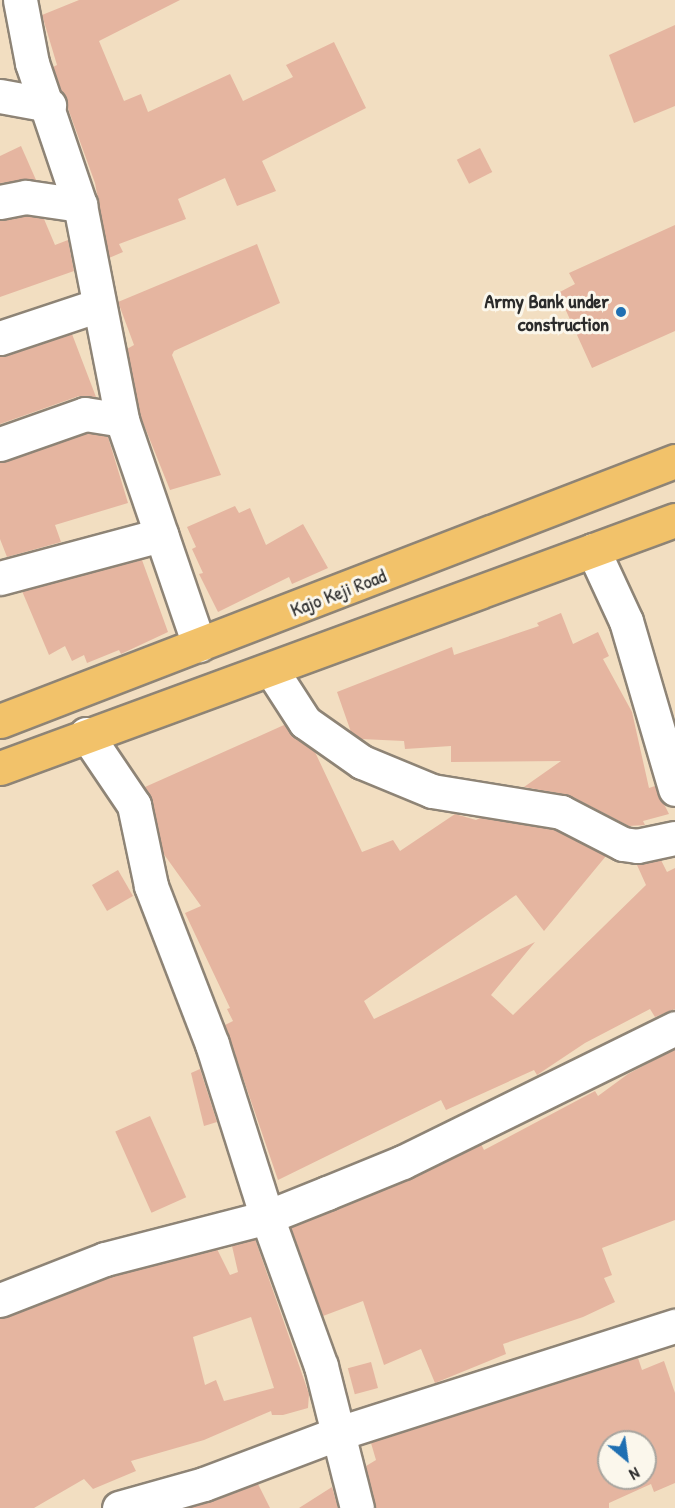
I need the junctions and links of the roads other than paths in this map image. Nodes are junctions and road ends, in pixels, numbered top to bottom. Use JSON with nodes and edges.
{"nodes":[{"id":1,"x":20,"y":0,"type":"edge"},
{"id":2,"x":0,"y":96,"type":"edge"},
{"id":3,"x":49,"y":105,"type":"junction"},
{"id":4,"x":0,"y":202,"type":"edge"},
{"id":5,"x":80,"y":205,"type":"junction"},
{"id":6,"x":99,"y":305,"type":"junction"},
{"id":7,"x":0,"y":338,"type":"edge"},
{"id":8,"x":122,"y":420,"type":"junction"},
{"id":9,"x":0,"y":444,"type":"edge"},
{"id":10,"x":675,"y":461,"type":"edge"},
{"id":11,"x":675,"y":520,"type":"edge"},
{"id":12,"x":161,"y":535,"type":"junction"},
{"id":13,"x":593,"y":550,"type":"junction"},
{"id":14,"x":0,"y":578,"type":"edge"},
{"id":15,"x":199,"y":645,"type":"junction"},
{"id":16,"x":272,"y":671,"type":"junction"},
{"id":17,"x":0,"y":721,"type":"edge"},
{"id":18,"x":86,"y":734,"type":"junction"},
{"id":19,"x":0,"y":768,"type":"edge"},
{"id":20,"x":675,"y":789,"type":"edge"},
{"id":21,"x":675,"y":838,"type":"edge"},
{"id":22,"x":675,"y":1028,"type":"edge"},
{"id":23,"x":267,"y":1217,"type":"junction"},
{"id":24,"x":0,"y":1300,"type":"edge"},
{"id":25,"x":675,"y":1326,"type":"edge"},
{"id":26,"x":336,"y":1434,"type":"junction"},
{"id":27,"x":119,"y":1508,"type":"edge"},
{"id":28,"x":357,"y":1508,"type":"edge"}],
"edges":[{"from":1,"to":3,"type":"street"},
{"from":2,"to":3,"type":"street"},
{"from":3,"to":5,"type":"street"},
{"from":4,"to":5,"type":"street"},
{"from":5,"to":6,"type":"street"},
{"from":6,"to":7,"type":"street"},
{"from":6,"to":8,"type":"street"},
{"from":8,"to":9,"type":"street"},
{"from":8,"to":12,"type":"street"},
{"from":10,"to":15,"type":"main road","name":"Kajo Keji Road"},
{"from":11,"to":13,"type":"main road"},
{"from":12,"to":14,"type":"street"},
{"from":12,"to":15,"type":"street"},
{"from":13,"to":16,"type":"main road"},
{"from":13,"to":20,"type":"street"},
{"from":15,"to":17,"type":"main road","name":"Kajo Keji Road"},
{"from":16,"to":18,"type":"main road"},
{"from":16,"to":21,"type":"street"},
{"from":18,"to":19,"type":"main road"},
{"from":18,"to":23,"type":"street"},
{"from":22,"to":23,"type":"street"},
{"from":23,"to":24,"type":"street"},
{"from":23,"to":26,"type":"street"},
{"from":25,"to":26,"type":"street"},
{"from":26,"to":27,"type":"street"},
{"from":26,"to":28,"type":"street"}]}
